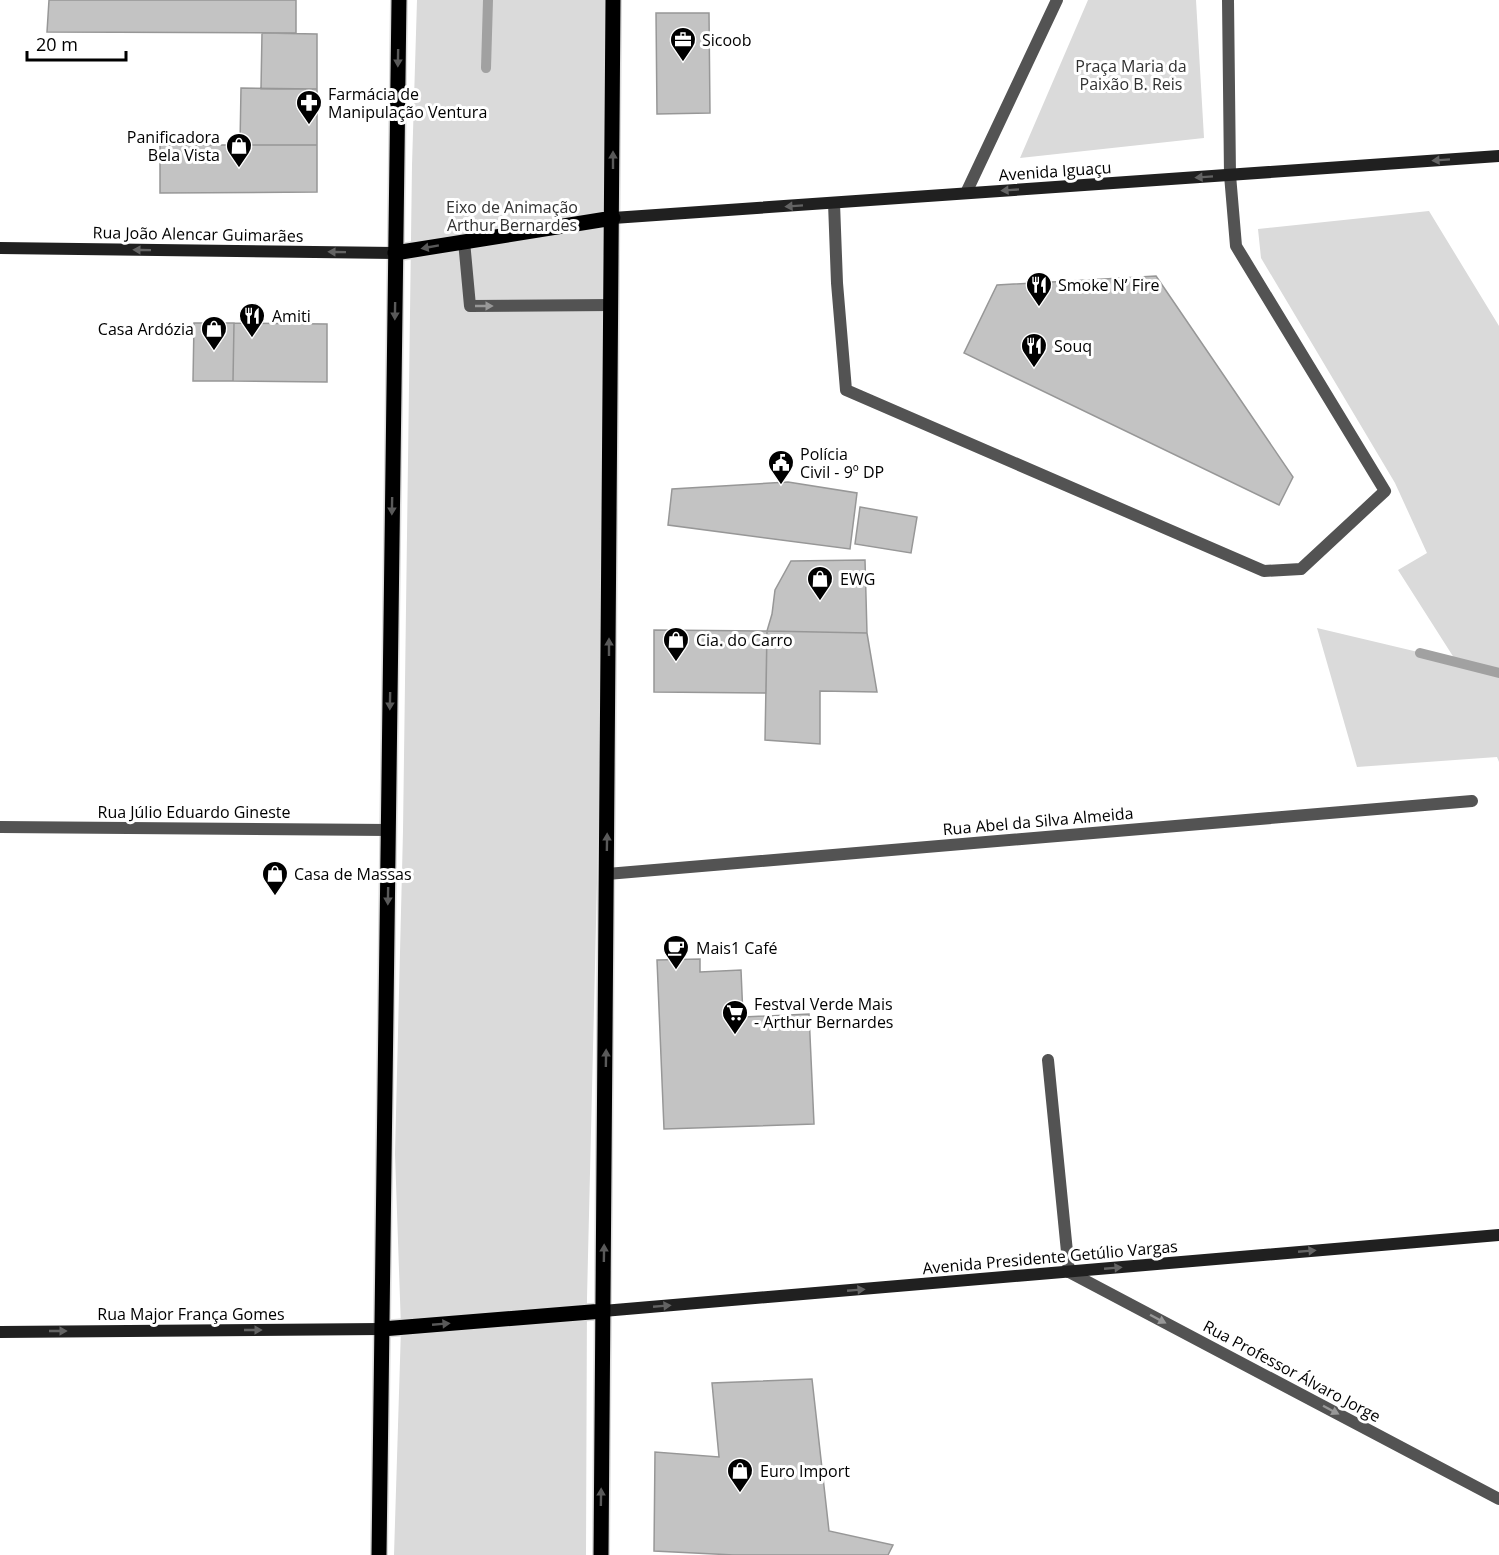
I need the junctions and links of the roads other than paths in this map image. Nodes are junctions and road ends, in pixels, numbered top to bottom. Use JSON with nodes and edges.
{"nodes":[{"id":1,"x":399,"y":0,"type":"edge"},
{"id":2,"x":613,"y":0,"type":"edge"},
{"id":3,"x":1057,"y":0,"type":"edge"},
{"id":4,"x":1228,"y":0,"type":"edge"},
{"id":5,"x":1499,"y":156,"type":"edge"},
{"id":6,"x":1230,"y":175,"type":"junction"},
{"id":7,"x":966,"y":193,"type":"junction"},
{"id":8,"x":834,"y":203,"type":"junction"},
{"id":9,"x":613,"y":218,"type":"junction"},
{"id":10,"x":464,"y":241,"type":"junction"},
{"id":11,"x":0,"y":248,"type":"edge"},
{"id":12,"x":396,"y":253,"type":"junction"},
{"id":13,"x":612,"y":305,"type":"junction"},
{"id":14,"x":1472,"y":801,"type":"dead end"},
{"id":15,"x":0,"y":827,"type":"edge"},
{"id":16,"x":389,"y":830,"type":"junction"},
{"id":17,"x":607,"y":874,"type":"junction"},
{"id":18,"x":1048,"y":1060,"type":"dead end"},
{"id":19,"x":1499,"y":1235,"type":"edge"},
{"id":20,"x":1070,"y":1272,"type":"junction"},
{"id":21,"x":603,"y":1311,"type":"junction"},
{"id":22,"x":382,"y":1329,"type":"junction"},
{"id":23,"x":0,"y":1332,"type":"edge"},
{"id":24,"x":1499,"y":1499,"type":"edge"},
{"id":25,"x":380,"y":1555,"type":"edge"},
{"id":26,"x":601,"y":1555,"type":"edge"}],
"edges":[{"from":1,"to":12,"type":"main road","one_way":true},
{"from":9,"to":2,"type":"main road","one_way":true},
{"from":3,"to":7,"type":"street"},
{"from":4,"to":6,"type":"street"},
{"from":5,"to":6,"type":"main road","name":"Avenida Iguaçu","one_way":true},
{"from":6,"to":7,"type":"main road","name":"Avenida Iguaçu","one_way":true},
{"from":6,"to":8,"type":"street"},
{"from":7,"to":8,"type":"main road","name":"Avenida Iguaçu"},
{"from":8,"to":9,"type":"main road","name":"Avenida Iguaçu","one_way":true},
{"from":9,"to":10,"type":"main road"},
{"from":9,"to":13,"type":"main road"},
{"from":10,"to":12,"type":"main road","one_way":true},
{"from":10,"to":13,"type":"street","one_way":true},
{"from":12,"to":11,"type":"main road","name":"Rua João Alencar Guimarães","one_way":true},
{"from":12,"to":16,"type":"main road","one_way":true},
{"from":17,"to":13,"type":"main road","one_way":true},
{"from":14,"to":17,"type":"street","name":"Rua Abel da Silva Almeida"},
{"from":15,"to":16,"type":"street","name":"Rua Júlio Eduardo Gineste"},
{"from":16,"to":22,"type":"main road","one_way":true},
{"from":21,"to":17,"type":"main road","one_way":true},
{"from":18,"to":20,"type":"street"},
{"from":20,"to":19,"type":"main road","name":"Avenida Presidente Getúlio Vargas","one_way":true},
{"from":21,"to":20,"type":"main road","name":"Avenida Presidente Getúlio Vargas","one_way":true},
{"from":20,"to":24,"type":"street","name":"Rua Professor Álvaro Jorge","one_way":true},
{"from":22,"to":21,"type":"main road","one_way":true},
{"from":26,"to":21,"type":"main road","one_way":true},
{"from":23,"to":22,"type":"main road","name":"Rua Major França Gomes","one_way":true},
{"from":22,"to":25,"type":"main road"}]}
